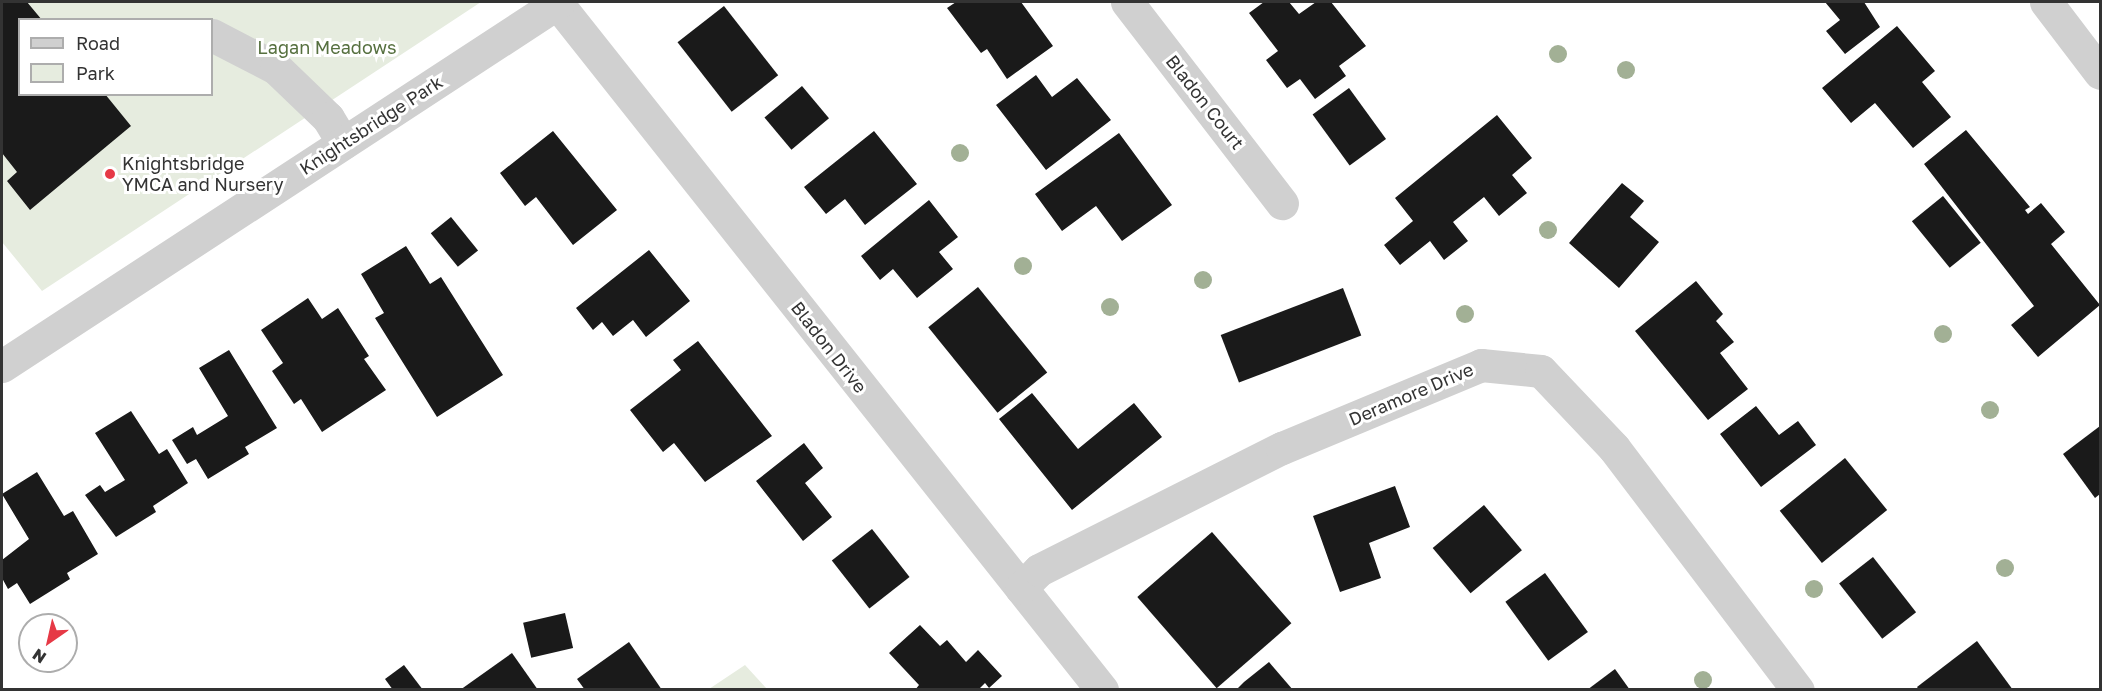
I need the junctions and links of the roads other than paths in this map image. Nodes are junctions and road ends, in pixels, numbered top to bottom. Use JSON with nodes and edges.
{"nodes":[{"id":1,"x":558,"y":2,"type":"edge"},
{"id":2,"x":1127,"y":2,"type":"edge"},
{"id":3,"x":2060,"y":6,"type":"edge"},
{"id":4,"x":213,"y":36,"type":"edge"},
{"id":5,"x":2100,"y":73,"type":"edge"},
{"id":6,"x":343,"y":143,"type":"junction"},
{"id":7,"x":1282,"y":203,"type":"dead end"},
{"id":8,"x":2,"y":366,"type":"edge"},
{"id":9,"x":1021,"y":588,"type":"junction"},
{"id":10,"x":1102,"y":690,"type":"edge"},
{"id":11,"x":1798,"y":690,"type":"edge"}],
"edges":[{"from":1,"to":6,"type":"street","name":"Knightsbridge Park"},
{"from":1,"to":9,"type":"street","name":"Bladon Drive"},
{"from":2,"to":7,"type":"street","name":"Bladon Court"},
{"from":3,"to":5,"type":"street"},
{"from":4,"to":6,"type":"street"},
{"from":6,"to":8,"type":"street","name":"Knightsbridge Park"},
{"from":9,"to":10,"type":"street","name":"Bladon Drive"},
{"from":9,"to":11,"type":"street","name":"Deramore Drive"}]}
